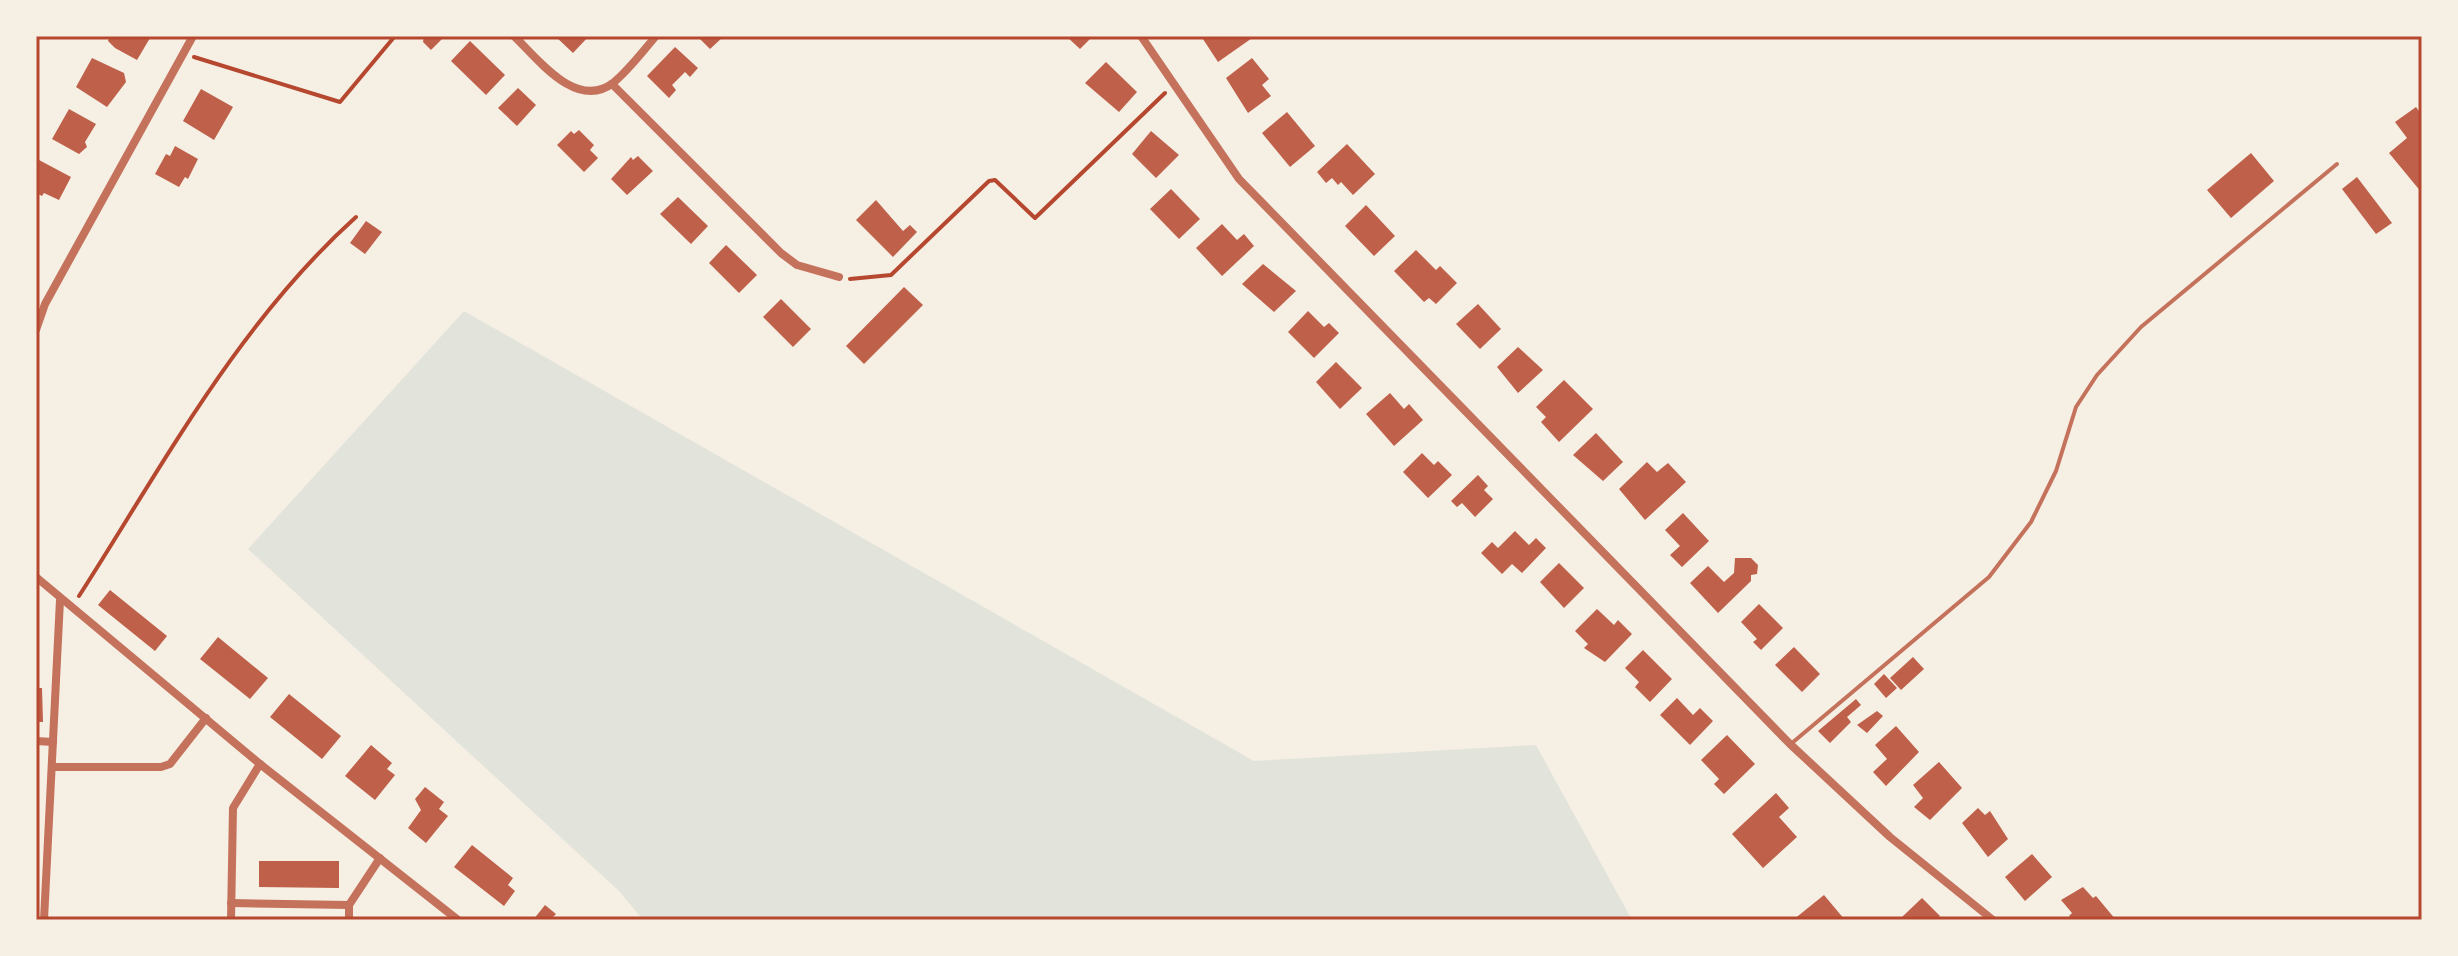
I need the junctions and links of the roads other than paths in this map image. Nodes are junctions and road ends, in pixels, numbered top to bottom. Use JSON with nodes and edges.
{"nodes":[{"id":1,"x":193,"y":36,"type":"edge"},
{"id":2,"x":514,"y":36,"type":"edge"},
{"id":3,"x":656,"y":36,"type":"edge"},
{"id":4,"x":1141,"y":36,"type":"edge"},
{"id":5,"x":612,"y":84,"type":"junction"},
{"id":6,"x":2337,"y":164,"type":"dead end"},
{"id":7,"x":839,"y":277,"type":"road end"},
{"id":8,"x":36,"y":330,"type":"edge"},
{"id":9,"x":36,"y":577,"type":"edge"},
{"id":10,"x":60,"y":600,"type":"junction"},
{"id":11,"x":206,"y":718,"type":"junction"},
{"id":12,"x":36,"y":741,"type":"edge"},
{"id":13,"x":53,"y":742,"type":"junction"},
{"id":14,"x":1790,"y":744,"type":"junction"},
{"id":15,"x":260,"y":764,"type":"junction"},
{"id":16,"x":53,"y":767,"type":"junction"},
{"id":17,"x":380,"y":858,"type":"junction"},
{"id":18,"x":231,"y":903,"type":"junction"},
{"id":19,"x":349,"y":905,"type":"junction"},
{"id":20,"x":40,"y":906,"type":"edge"},
{"id":21,"x":44,"y":920,"type":"edge"},
{"id":22,"x":231,"y":920,"type":"edge"},
{"id":23,"x":349,"y":920,"type":"edge"},
{"id":24,"x":458,"y":920,"type":"edge"},
{"id":25,"x":1993,"y":920,"type":"edge"}],
"edges":[{"from":1,"to":8,"type":"street"},
{"from":2,"to":5,"type":"street"},
{"from":3,"to":5,"type":"street"},
{"from":4,"to":14,"type":"street"},
{"from":5,"to":7,"type":"street"},
{"from":6,"to":14,"type":"lane"},
{"from":9,"to":10,"type":"street"},
{"from":10,"to":11,"type":"street"},
{"from":10,"to":13,"type":"street"},
{"from":11,"to":15,"type":"street"},
{"from":11,"to":16,"type":"street"},
{"from":12,"to":13,"type":"street"},
{"from":13,"to":16,"type":"street"},
{"from":14,"to":25,"type":"street"},
{"from":15,"to":17,"type":"street"},
{"from":15,"to":18,"type":"street"},
{"from":16,"to":20,"type":"street"},
{"from":17,"to":19,"type":"street"},
{"from":17,"to":24,"type":"street"},
{"from":18,"to":19,"type":"street"},
{"from":18,"to":22,"type":"street"},
{"from":19,"to":23,"type":"street"},
{"from":20,"to":21,"type":"street"}]}
